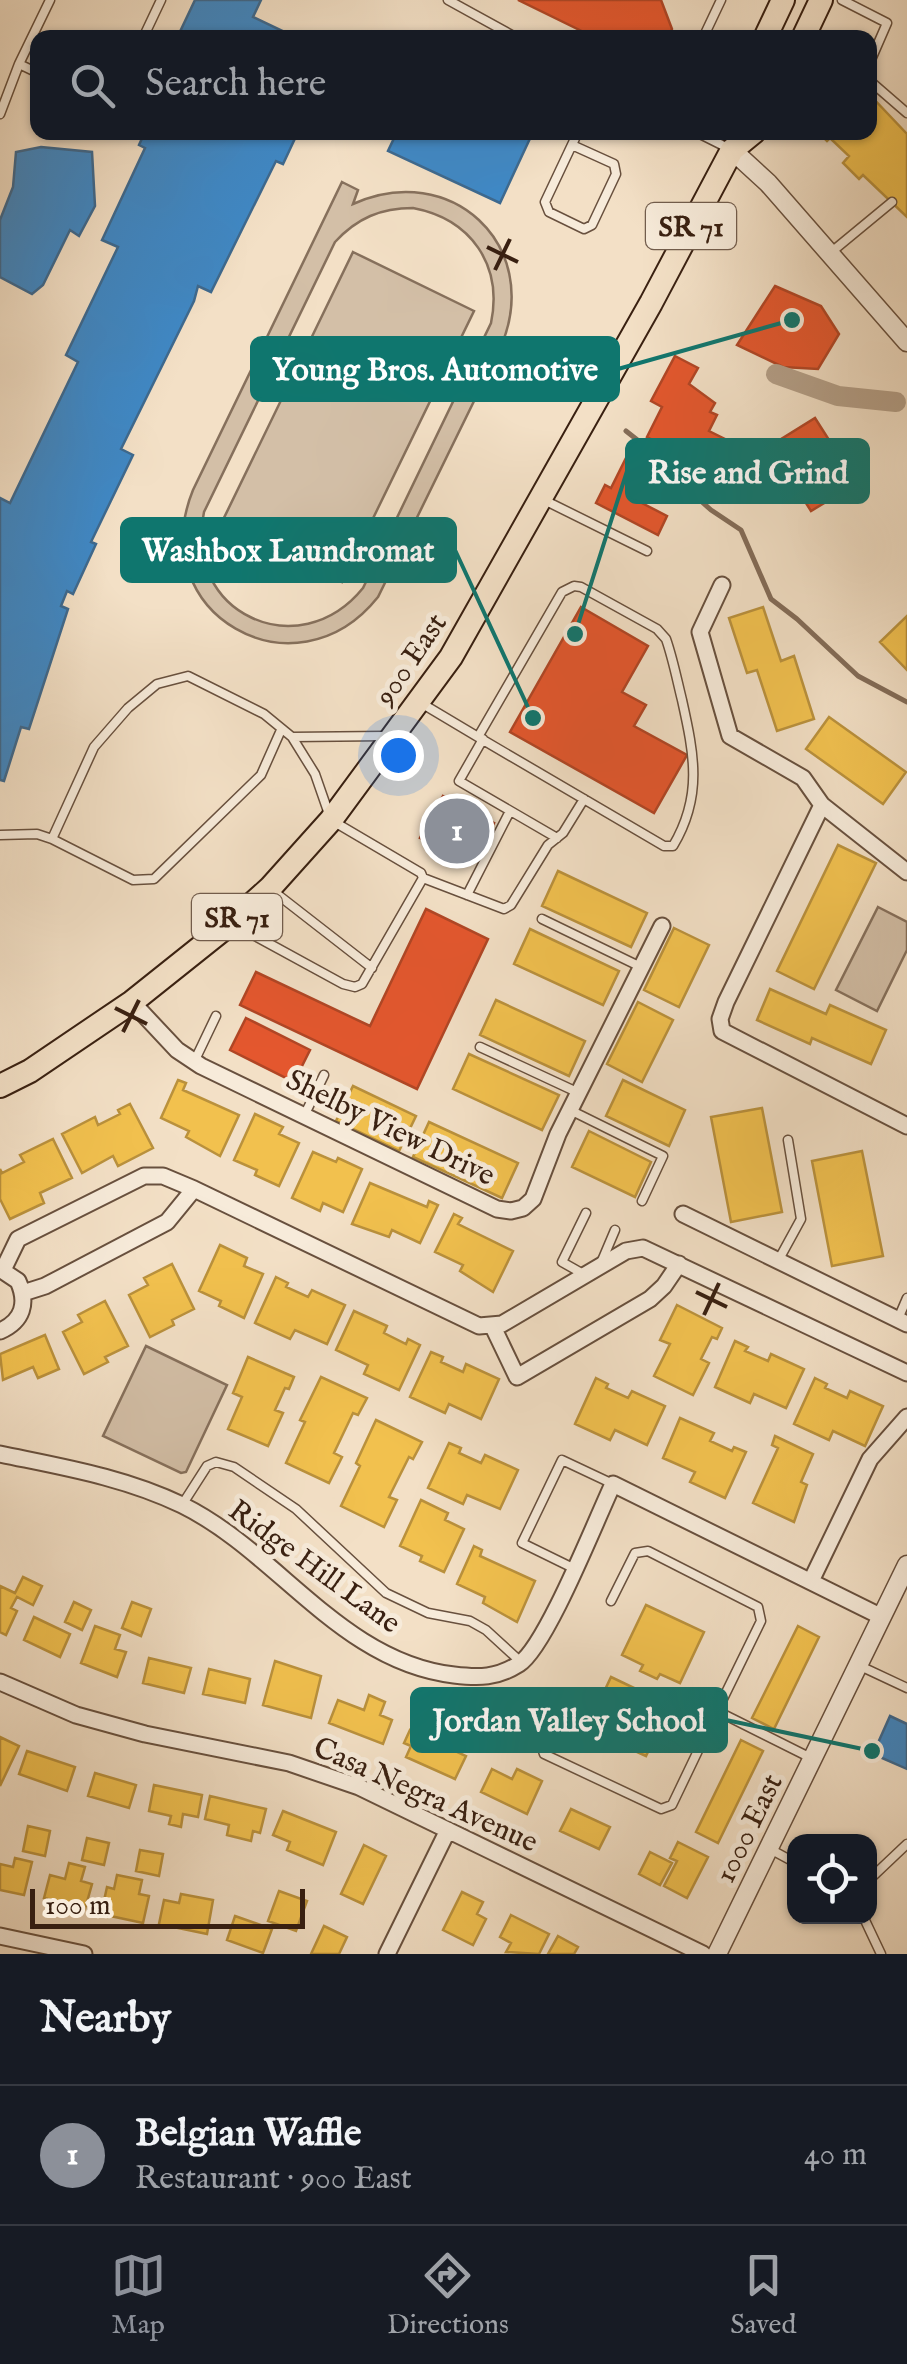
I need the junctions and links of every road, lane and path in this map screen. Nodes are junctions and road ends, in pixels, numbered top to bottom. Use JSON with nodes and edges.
{"nodes":[{"id":1,"x":50,"y":0,"type":"edge"},
{"id":2,"x":162,"y":0,"type":"edge"},
{"id":3,"x":448,"y":0,"type":"edge"},
{"id":4,"x":783,"y":0,"type":"edge"},
{"id":5,"x":821,"y":0,"type":"edge"},
{"id":6,"x":842,"y":0,"type":"edge"},
{"id":7,"x":718,"y":1,"type":"edge"},
{"id":8,"x":35,"y":30,"type":"edge"},
{"id":9,"x":147,"y":30,"type":"edge"},
{"id":10,"x":503,"y":30,"type":"edge"},
{"id":11,"x":706,"y":30,"type":"edge"},
{"id":12,"x":769,"y":30,"type":"edge"},
{"id":13,"x":807,"y":30,"type":"edge"},
{"id":14,"x":30,"y":41,"type":"edge"},
{"id":15,"x":877,"y":46,"type":"edge"},
{"id":16,"x":19,"y":64,"type":"junction"},
{"id":17,"x":30,"y":69,"type":"edge"},
{"id":18,"x":877,"y":87,"type":"edge"},
{"id":19,"x":907,"y":113,"type":"edge"},
{"id":20,"x":0,"y":114,"type":"edge"},
{"id":21,"x":574,"y":140,"type":"edge"},
{"id":22,"x":732,"y":141,"type":"edge"},
{"id":23,"x":572,"y":145,"type":"junction"},
{"id":24,"x":892,"y":202,"type":"dead end"},
{"id":25,"x":828,"y":254,"type":"junction"},
{"id":26,"x":907,"y":342,"type":"edge"},
{"id":27,"x":540,"y":498,"type":"junction"},
{"id":28,"x":646,"y":551,"type":"dead end"},
{"id":29,"x":722,"y":584,"type":"dead end"},
{"id":30,"x":420,"y":703,"type":"junction"},
{"id":31,"x":281,"y":730,"type":"junction"},
{"id":32,"x":393,"y":736,"type":"junction"},
{"id":33,"x":292,"y":737,"type":"junction"},
{"id":34,"x":481,"y":738,"type":"junction"},
{"id":35,"x":584,"y":799,"type":"junction"},
{"id":36,"x":822,"y":805,"type":"junction"},
{"id":37,"x":510,"y":811,"type":"junction"},
{"id":38,"x":331,"y":820,"type":"junction"},
{"id":39,"x":0,"y":836,"type":"edge"},
{"id":40,"x":557,"y":838,"type":"junction"},
{"id":41,"x":52,"y":839,"type":"junction"},
{"id":42,"x":907,"y":872,"type":"edge"},
{"id":43,"x":423,"y":878,"type":"junction"},
{"id":44,"x":270,"y":888,"type":"junction"},
{"id":45,"x":467,"y":895,"type":"junction"},
{"id":46,"x":542,"y":920,"type":"dead end"},
{"id":47,"x":231,"y":922,"type":"junction"},
{"id":48,"x":662,"y":926,"type":"dead end"},
{"id":49,"x":372,"y":968,"type":"junction"},
{"id":50,"x":643,"y":968,"type":"junction"},
{"id":51,"x":132,"y":1002,"type":"junction"},
{"id":52,"x":216,"y":1016,"type":"dead end"},
{"id":53,"x":480,"y":1046,"type":"dead end"},
{"id":54,"x":194,"y":1062,"type":"junction"},
{"id":55,"x":324,"y":1075,"type":"dead end"},
{"id":56,"x":0,"y":1086,"type":"edge"},
{"id":57,"x":579,"y":1093,"type":"junction"},
{"id":58,"x":570,"y":1110,"type":"junction"},
{"id":59,"x":304,"y":1116,"type":"junction"},
{"id":60,"x":907,"y":1126,"type":"edge"},
{"id":61,"x":788,"y":1140,"type":"dead end"},
{"id":62,"x":194,"y":1188,"type":"junction"},
{"id":63,"x":642,"y":1201,"type":"dead end"},
{"id":64,"x":586,"y":1213,"type":"dead end"},
{"id":65,"x":683,"y":1214,"type":"dead end"},
{"id":66,"x":615,"y":1230,"type":"dead end"},
{"id":67,"x":778,"y":1261,"type":"junction"},
{"id":68,"x":678,"y":1264,"type":"junction"},
{"id":69,"x":2,"y":1270,"type":"edge"},
{"id":70,"x":592,"y":1271,"type":"junction"},
{"id":71,"x":23,"y":1293,"type":"junction"},
{"id":72,"x":907,"y":1298,"type":"edge"},
{"id":73,"x":902,"y":1321,"type":"edge"},
{"id":74,"x":492,"y":1327,"type":"junction"},
{"id":75,"x":0,"y":1332,"type":"edge"},
{"id":76,"x":907,"y":1373,"type":"edge"},
{"id":77,"x":907,"y":1416,"type":"edge"},
{"id":78,"x":0,"y":1454,"type":"edge"},
{"id":79,"x":614,"y":1484,"type":"junction"},
{"id":80,"x":182,"y":1505,"type":"junction"},
{"id":81,"x":907,"y":1565,"type":"edge"},
{"id":82,"x":574,"y":1568,"type":"junction"},
{"id":83,"x":811,"y":1581,"type":"junction"},
{"id":84,"x":610,"y":1600,"type":"dead end"},
{"id":85,"x":882,"y":1616,"type":"junction"},
{"id":86,"x":522,"y":1663,"type":"junction"},
{"id":87,"x":858,"y":1665,"type":"junction"},
{"id":88,"x":0,"y":1682,"type":"edge"},
{"id":89,"x":907,"y":1688,"type":"edge"},
{"id":90,"x":559,"y":1706,"type":"dead end"},
{"id":91,"x":716,"y":1711,"type":"junction"},
{"id":92,"x":813,"y":1759,"type":"junction"},
{"id":93,"x":448,"y":1830,"type":"junction"},
{"id":94,"x":907,"y":1844,"type":"edge"},
{"id":95,"x":768,"y":1848,"type":"junction"},
{"id":96,"x":787,"y":1858,"type":"edge"},
{"id":97,"x":877,"y":1872,"type":"edge"},
{"id":98,"x":867,"y":1924,"type":"edge"},
{"id":99,"x":0,"y":1936,"type":"edge"},
{"id":100,"x":84,"y":1954,"type":"edge"},
{"id":101,"x":387,"y":1954,"type":"edge"},
{"id":102,"x":703,"y":1954,"type":"edge"},
{"id":103,"x":717,"y":1954,"type":"edge"},
{"id":104,"x":882,"y":1954,"type":"edge"}],
"edges":[{"from":1,"to":8,"type":"lane"},
{"from":2,"to":9,"type":"lane"},
{"from":3,"to":10,"type":"lane"},
{"from":4,"to":12,"type":"main road"},
{"from":5,"to":13,"type":"main road"},
{"from":6,"to":15,"type":"lane"},
{"from":7,"to":11,"type":"lane"},
{"from":14,"to":16,"type":"lane"},
{"from":16,"to":17,"type":"lane"},
{"from":16,"to":20,"type":"lane"},
{"from":18,"to":19,"type":"lane"},
{"from":21,"to":23,"type":"lane"},
{"from":22,"to":25,"type":"street"},
{"from":22,"to":27,"type":"main road","name":"900 East","number":"SR 71"},
{"from":23,"to":23,"type":"lane"},
{"from":24,"to":25,"type":"lane"},
{"from":25,"to":26,"type":"street"},
{"from":27,"to":28,"type":"lane"},
{"from":27,"to":30,"type":"main road","name":"900 East","number":"SR 71"},
{"from":29,"to":36,"type":"street"},
{"from":30,"to":32,"type":"main road","name":"900 East","number":"SR 71"},
{"from":30,"to":34,"type":"lane"},
{"from":31,"to":33,"type":"lane"},
{"from":31,"to":41,"type":"lane"},
{"from":31,"to":41,"type":"lane"},
{"from":32,"to":33,"type":"lane"},
{"from":32,"to":38,"type":"main road","name":"900 East","number":"SR 71"},
{"from":33,"to":38,"type":"lane"},
{"from":34,"to":35,"type":"lane"},
{"from":34,"to":35,"type":"lane"},
{"from":34,"to":37,"type":"lane"},
{"from":35,"to":40,"type":"lane"},
{"from":36,"to":42,"type":"street"},
{"from":36,"to":60,"type":"street"},
{"from":37,"to":40,"type":"lane"},
{"from":37,"to":45,"type":"lane"},
{"from":38,"to":43,"type":"lane"},
{"from":38,"to":44,"type":"main road","name":"900 East","number":"SR 71"},
{"from":39,"to":41,"type":"lane"},
{"from":40,"to":45,"type":"lane"},
{"from":43,"to":45,"type":"lane"},
{"from":43,"to":49,"type":"lane"},
{"from":44,"to":47,"type":"main road","name":"900 East","number":"SR 71"},
{"from":44,"to":49,"type":"lane"},
{"from":46,"to":50,"type":"lane"},
{"from":47,"to":49,"type":"lane"},
{"from":47,"to":51,"type":"main road","name":"900 East","number":"SR 71"},
{"from":48,"to":50,"type":"street","name":"Shelby View Drive"},
{"from":50,"to":57,"type":"street","name":"Shelby View Drive"},
{"from":51,"to":54,"type":"street","name":"Shelby View Drive"},
{"from":51,"to":56,"type":"main road","name":"900 East","number":"SR 71"},
{"from":52,"to":54,"type":"lane"},
{"from":53,"to":57,"type":"lane"},
{"from":54,"to":59,"type":"street","name":"Shelby View Drive"},
{"from":55,"to":59,"type":"lane"},
{"from":57,"to":58,"type":"street","name":"Shelby View Drive"},
{"from":58,"to":59,"type":"street","name":"Shelby View Drive"},
{"from":58,"to":63,"type":"lane"},
{"from":61,"to":67,"type":"lane"},
{"from":62,"to":69,"type":"street"},
{"from":62,"to":71,"type":"street"},
{"from":62,"to":74,"type":"street"},
{"from":64,"to":70,"type":"lane"},
{"from":65,"to":67,"type":"street"},
{"from":66,"to":70,"type":"lane"},
{"from":67,"to":73,"type":"street"},
{"from":68,"to":70,"type":"street"},
{"from":68,"to":74,"type":"street"},
{"from":68,"to":76,"type":"street"},
{"from":69,"to":71,"type":"street"},
{"from":70,"to":74,"type":"street"},
{"from":71,"to":75,"type":"street"},
{"from":72,"to":73,"type":"lane"},
{"from":77,"to":83,"type":"street"},
{"from":78,"to":80,"type":"street","name":"Ridge Hill Lane"},
{"from":79,"to":82,"type":"street"},
{"from":79,"to":82,"type":"lane"},
{"from":79,"to":83,"type":"street"},
{"from":80,"to":86,"type":"street","name":"Ridge Hill Lane"},
{"from":80,"to":86,"type":"lane"},
{"from":81,"to":85,"type":"street","name":"1000 East"},
{"from":82,"to":86,"type":"street"},
{"from":83,"to":85,"type":"street"},
{"from":84,"to":91,"type":"lane"},
{"from":85,"to":87,"type":"street","name":"1000 East"},
{"from":87,"to":89,"type":"lane"},
{"from":87,"to":92,"type":"street","name":"1000 East"},
{"from":88,"to":93,"type":"street","name":"Casa Negra Avenue"},
{"from":90,"to":91,"type":"lane"},
{"from":91,"to":92,"type":"lane"},
{"from":92,"to":95,"type":"street","name":"1000 East"},
{"from":93,"to":101,"type":"street"},
{"from":93,"to":102,"type":"street","name":"Casa Negra Avenue"},
{"from":94,"to":97,"type":"lane"},
{"from":95,"to":96,"type":"lane"},
{"from":95,"to":103,"type":"street","name":"1000 East"},
{"from":98,"to":104,"type":"lane"},
{"from":99,"to":100,"type":"street"}]}
